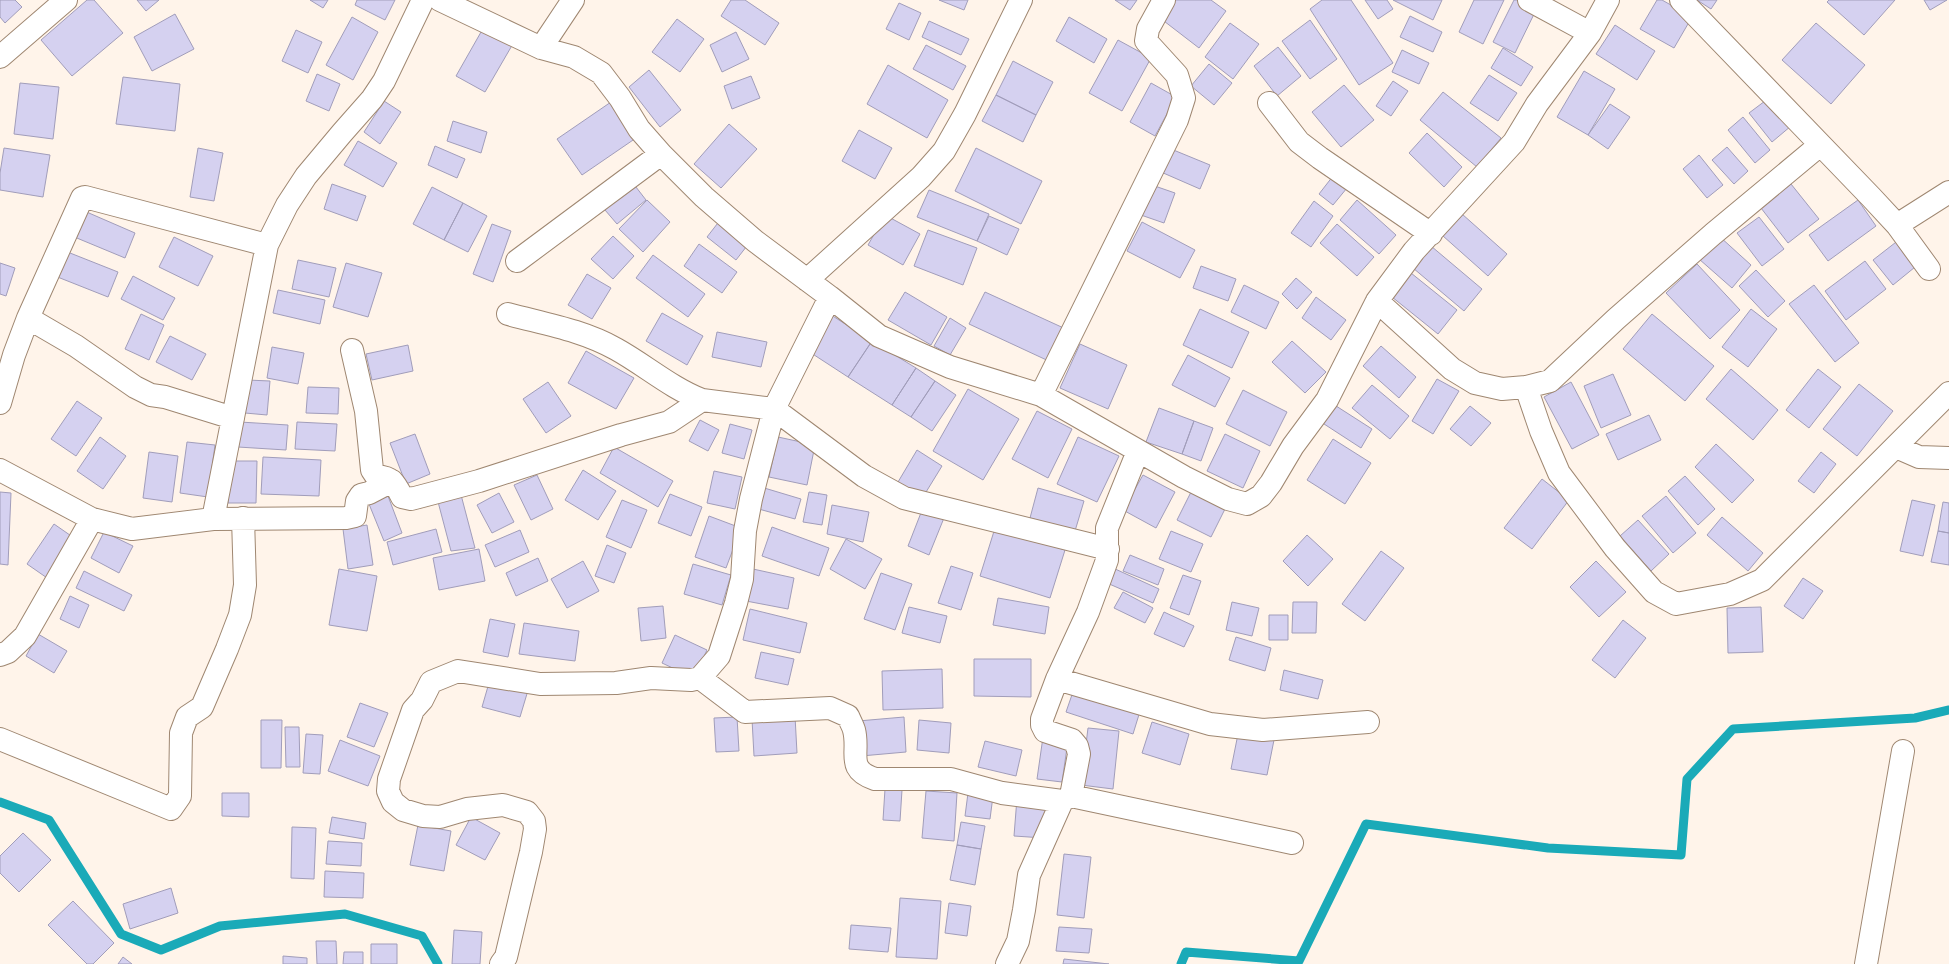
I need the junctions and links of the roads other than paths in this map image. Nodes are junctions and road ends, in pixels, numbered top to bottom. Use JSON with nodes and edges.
{"nodes":[{"id":1,"x":66,"y":0,"type":"edge"},
{"id":2,"x":423,"y":0,"type":"edge"},
{"id":3,"x":440,"y":0,"type":"edge"},
{"id":4,"x":573,"y":0,"type":"edge"},
{"id":5,"x":1021,"y":0,"type":"edge"},
{"id":6,"x":1164,"y":0,"type":"edge"},
{"id":7,"x":1529,"y":0,"type":"edge"},
{"id":8,"x":1608,"y":0,"type":"edge"},
{"id":9,"x":1681,"y":0,"type":"edge"},
{"id":10,"x":1590,"y":33,"type":"junction"},
{"id":11,"x":542,"y":48,"type":"junction"},
{"id":12,"x":0,"y":57,"type":"edge"},
{"id":13,"x":1270,"y":103,"type":"dead end"},
{"id":14,"x":1820,"y":145,"type":"junction"},
{"id":15,"x":661,"y":154,"type":"junction"},
{"id":16,"x":1949,"y":192,"type":"edge"},
{"id":17,"x":1897,"y":225,"type":"junction"},
{"id":18,"x":1431,"y":234,"type":"junction"},
{"id":19,"x":266,"y":245,"type":"junction"},
{"id":20,"x":517,"y":261,"type":"dead end"},
{"id":21,"x":1929,"y":269,"type":"dead end"},
{"id":22,"x":807,"y":280,"type":"junction"},
{"id":23,"x":830,"y":297,"type":"junction"},
{"id":24,"x":1377,"y":301,"type":"junction"},
{"id":25,"x":508,"y":314,"type":"dead end"},
{"id":26,"x":28,"y":318,"type":"junction"},
{"id":27,"x":352,"y":350,"type":"dead end"},
{"id":28,"x":1526,"y":388,"type":"junction"},
{"id":29,"x":1949,"y":394,"type":"edge"},
{"id":30,"x":1041,"y":395,"type":"junction"},
{"id":31,"x":702,"y":400,"type":"junction"},
{"id":32,"x":0,"y":402,"type":"edge"},
{"id":33,"x":774,"y":409,"type":"junction"},
{"id":34,"x":233,"y":418,"type":"junction"},
{"id":35,"x":1896,"y":447,"type":"junction"},
{"id":36,"x":1138,"y":451,"type":"junction"},
{"id":37,"x":1949,"y":458,"type":"edge"},
{"id":38,"x":0,"y":470,"type":"edge"},
{"id":39,"x":392,"y":481,"type":"junction"},
{"id":40,"x":243,"y":518,"type":"junction"},
{"id":41,"x":92,"y":519,"type":"junction"},
{"id":42,"x":213,"y":519,"type":"junction"},
{"id":43,"x":1108,"y":549,"type":"junction"},
{"id":44,"x":0,"y":655,"type":"edge"},
{"id":45,"x":700,"y":678,"type":"junction"},
{"id":46,"x":1057,"y":679,"type":"junction"},
{"id":47,"x":1368,"y":722,"type":"dead end"},
{"id":48,"x":0,"y":739,"type":"edge"},
{"id":49,"x":1903,"y":751,"type":"dead end"},
{"id":50,"x":1066,"y":798,"type":"junction"},
{"id":51,"x":1292,"y":843,"type":"dead end"},
{"id":52,"x":501,"y":964,"type":"edge"},
{"id":53,"x":1007,"y":964,"type":"edge"},
{"id":54,"x":1866,"y":964,"type":"edge"}],
"edges":[{"from":1,"to":12,"type":"street"},
{"from":2,"to":19,"type":"street"},
{"from":3,"to":11,"type":"street"},
{"from":4,"to":11,"type":"street"},
{"from":5,"to":22,"type":"street"},
{"from":6,"to":30,"type":"street"},
{"from":7,"to":10,"type":"street"},
{"from":8,"to":10,"type":"street"},
{"from":9,"to":14,"type":"street"},
{"from":10,"to":18,"type":"street"},
{"from":11,"to":15,"type":"street"},
{"from":13,"to":18,"type":"street"},
{"from":14,"to":17,"type":"street"},
{"from":14,"to":28,"type":"street"},
{"from":15,"to":20,"type":"street"},
{"from":15,"to":22,"type":"street"},
{"from":16,"to":17,"type":"street"},
{"from":17,"to":21,"type":"street"},
{"from":18,"to":24,"type":"street"},
{"from":19,"to":26,"type":"street"},
{"from":19,"to":34,"type":"street"},
{"from":22,"to":23,"type":"street"},
{"from":23,"to":30,"type":"street"},
{"from":23,"to":33,"type":"street"},
{"from":24,"to":28,"type":"street"},
{"from":24,"to":36,"type":"street"},
{"from":25,"to":31,"type":"street"},
{"from":26,"to":32,"type":"street"},
{"from":26,"to":34,"type":"street"},
{"from":27,"to":39,"type":"street"},
{"from":28,"to":35,"type":"street"},
{"from":29,"to":35,"type":"street"},
{"from":30,"to":36,"type":"street"},
{"from":31,"to":33,"type":"street"},
{"from":31,"to":39,"type":"street"},
{"from":33,"to":43,"type":"street"},
{"from":33,"to":45,"type":"street"},
{"from":34,"to":42,"type":"street"},
{"from":35,"to":37,"type":"street"},
{"from":36,"to":43,"type":"street"},
{"from":38,"to":41,"type":"street"},
{"from":39,"to":40,"type":"street"},
{"from":40,"to":42,"type":"street"},
{"from":40,"to":48,"type":"street"},
{"from":41,"to":42,"type":"street"},
{"from":41,"to":44,"type":"street"},
{"from":43,"to":46,"type":"street"},
{"from":45,"to":50,"type":"street"},
{"from":45,"to":52,"type":"street"},
{"from":46,"to":47,"type":"street"},
{"from":46,"to":50,"type":"street"},
{"from":49,"to":54,"type":"street"},
{"from":50,"to":51,"type":"street"},
{"from":50,"to":53,"type":"street"}]}
